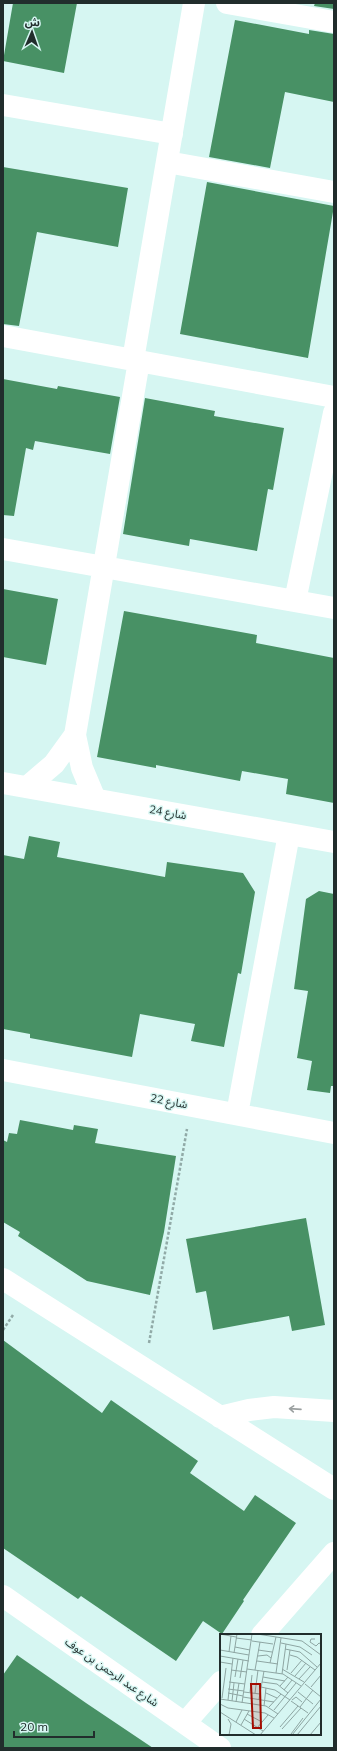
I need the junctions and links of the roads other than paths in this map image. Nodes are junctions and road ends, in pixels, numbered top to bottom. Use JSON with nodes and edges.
{"nodes":[{"id":1,"x":194,"y":3,"type":"edge"},
{"id":2,"x":227,"y":3,"type":"edge"},
{"id":3,"x":334,"y":22,"type":"edge"},
{"id":4,"x":3,"y":105,"type":"edge"},
{"id":5,"x":172,"y":134,"type":"junction"},
{"id":6,"x":167,"y":162,"type":"junction"},
{"id":7,"x":334,"y":192,"type":"edge"},
{"id":8,"x":3,"y":336,"type":"edge"},
{"id":9,"x":136,"y":361,"type":"junction"},
{"id":10,"x":334,"y":397,"type":"edge"},
{"id":11,"x":334,"y":413,"type":"edge"},
{"id":12,"x":3,"y":549,"type":"edge"},
{"id":13,"x":106,"y":567,"type":"junction"},
{"id":14,"x":295,"y":602,"type":"junction"},
{"id":15,"x":334,"y":608,"type":"edge"},
{"id":16,"x":75,"y":735,"type":"junction"},
{"id":17,"x":3,"y":783,"type":"edge"},
{"id":18,"x":27,"y":787,"type":"junction"},
{"id":19,"x":95,"y":799,"type":"junction"},
{"id":20,"x":289,"y":834,"type":"junction"},
{"id":21,"x":334,"y":842,"type":"edge"},
{"id":22,"x":3,"y":1070,"type":"edge"},
{"id":23,"x":237,"y":1114,"type":"junction"},
{"id":24,"x":334,"y":1133,"type":"edge"},
{"id":25,"x":3,"y":1279,"type":"edge"},
{"id":26,"x":334,"y":1411,"type":"edge"},
{"id":27,"x":220,"y":1417,"type":"junction"},
{"id":28,"x":334,"y":1489,"type":"edge"},
{"id":29,"x":334,"y":1553,"type":"edge"},
{"id":30,"x":3,"y":1596,"type":"edge"},
{"id":31,"x":263,"y":1634,"type":"edge"},
{"id":32,"x":220,"y":1683,"type":"edge"},
{"id":33,"x":185,"y":1723,"type":"junction"},
{"id":34,"x":220,"y":1748,"type":"edge"}],
"edges":[{"from":1,"to":5,"type":"street"},
{"from":2,"to":3,"type":"street"},
{"from":4,"to":5,"type":"street"},
{"from":5,"to":6,"type":"street"},
{"from":6,"to":7,"type":"street"},
{"from":6,"to":9,"type":"street"},
{"from":8,"to":9,"type":"street"},
{"from":9,"to":10,"type":"street"},
{"from":9,"to":13,"type":"street"},
{"from":11,"to":14,"type":"street"},
{"from":12,"to":13,"type":"street"},
{"from":13,"to":14,"type":"street"},
{"from":13,"to":16,"type":"street"},
{"from":14,"to":15,"type":"street"},
{"from":16,"to":18,"type":"street"},
{"from":16,"to":19,"type":"street"},
{"from":17,"to":18,"type":"street","name":"شارع 24"},
{"from":18,"to":19,"type":"street","name":"شارع 24"},
{"from":19,"to":20,"type":"street","name":"شارع 24"},
{"from":20,"to":21,"type":"street","name":"شارع 24"},
{"from":20,"to":23,"type":"street"},
{"from":22,"to":23,"type":"street","name":"شارع 22"},
{"from":23,"to":24,"type":"street","name":"شارع 22"},
{"from":25,"to":27,"type":"street"},
{"from":26,"to":27,"type":"street","one_way":true},
{"from":27,"to":28,"type":"street"},
{"from":29,"to":31,"type":"street"},
{"from":30,"to":33,"type":"street","name":"شارع عبد الرحمن بن عوف"},
{"from":32,"to":33,"type":"street"},
{"from":33,"to":34,"type":"street","name":"شارع عبد الرحمن بن عوف"}]}
